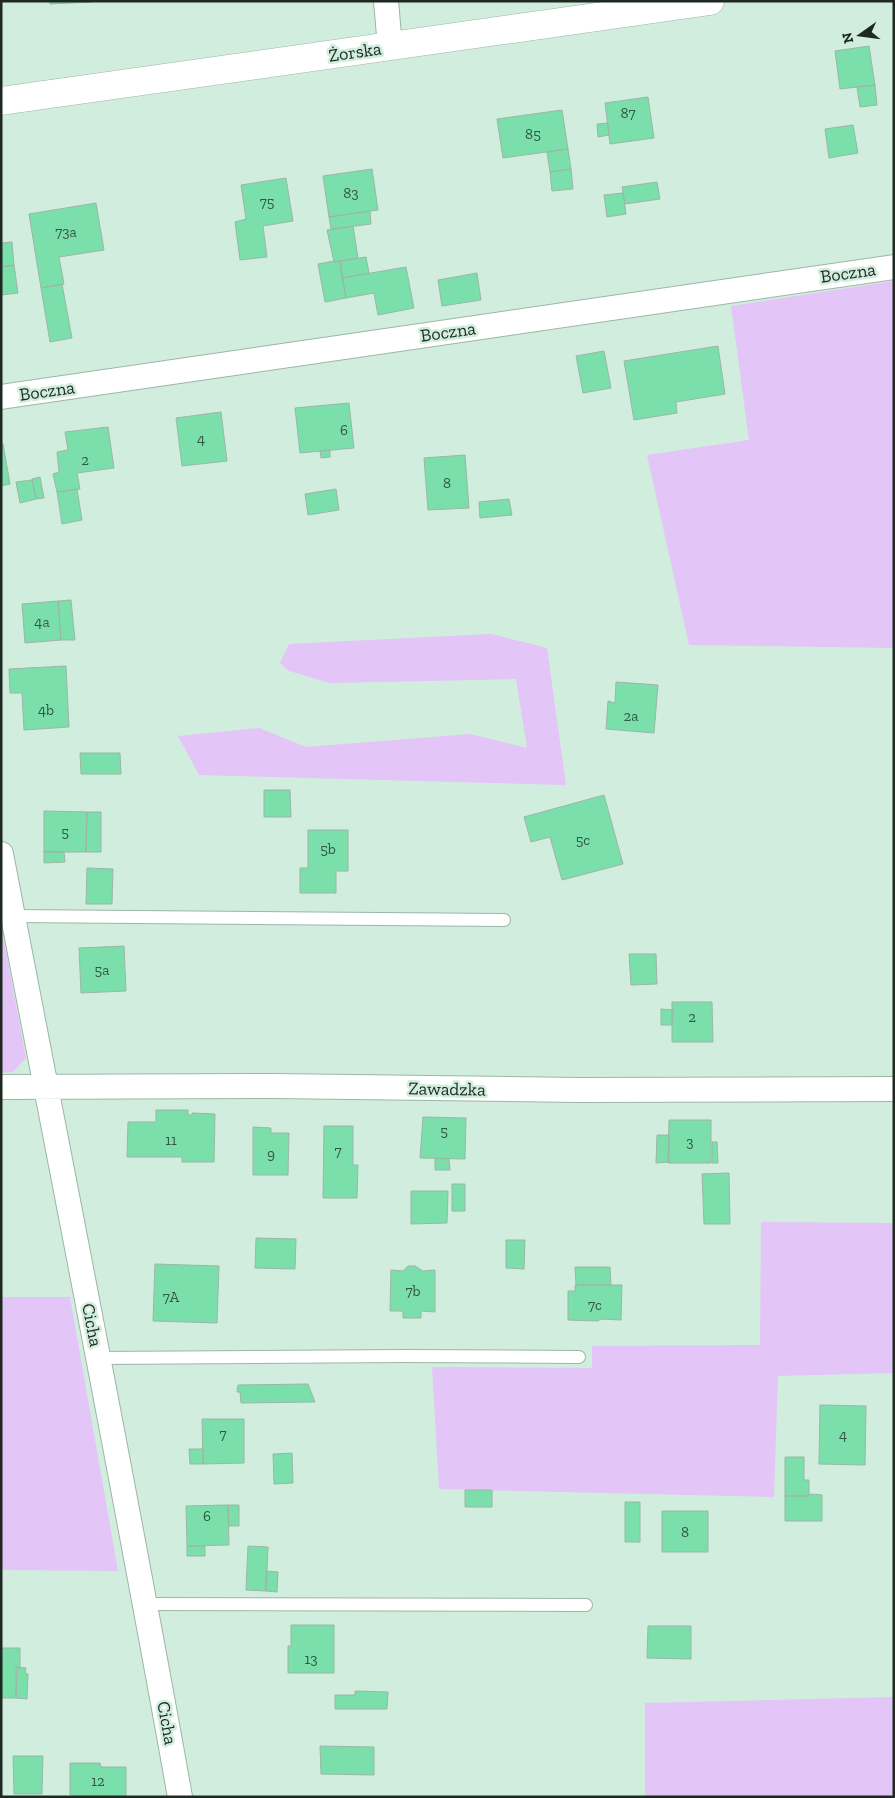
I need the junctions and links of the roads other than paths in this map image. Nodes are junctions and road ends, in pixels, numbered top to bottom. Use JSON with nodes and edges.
{"nodes":[{"id":1,"x":386,"y":1,"type":"edge"},
{"id":2,"x":710,"y":1,"type":"edge"},
{"id":3,"x":390,"y":47,"type":"junction"},
{"id":4,"x":1,"y":101,"type":"edge"},
{"id":5,"x":894,"y":267,"type":"edge"},
{"id":6,"x":1,"y":397,"type":"edge"},
{"id":7,"x":1,"y":854,"type":"edge"},
{"id":8,"x":13,"y":916,"type":"junction"},
{"id":9,"x":504,"y":920,"type":"dead end"},
{"id":10,"x":1,"y":1087,"type":"edge"},
{"id":11,"x":45,"y":1088,"type":"junction"},
{"id":12,"x":894,"y":1089,"type":"edge"},
{"id":13,"x":98,"y":1358,"type":"junction"},
{"id":14,"x":578,"y":1358,"type":"dead end"},
{"id":15,"x":145,"y":1604,"type":"junction"},
{"id":16,"x":586,"y":1605,"type":"dead end"},
{"id":17,"x":180,"y":1797,"type":"edge"}],
"edges":[{"from":1,"to":3,"type":"street"},
{"from":2,"to":3,"type":"street","name":"Żorska"},
{"from":3,"to":4,"type":"street","name":"Żorska"},
{"from":5,"to":6,"type":"street","name":"Boczna"},
{"from":7,"to":8,"type":"street","name":"Cicha"},
{"from":8,"to":9,"type":"lane"},
{"from":8,"to":11,"type":"street","name":"Cicha"},
{"from":10,"to":11,"type":"street","name":"Zawadzka"},
{"from":11,"to":12,"type":"street","name":"Zawadzka"},
{"from":11,"to":13,"type":"street","name":"Cicha"},
{"from":13,"to":14,"type":"lane"},
{"from":13,"to":15,"type":"street","name":"Cicha"},
{"from":15,"to":16,"type":"lane"},
{"from":15,"to":17,"type":"street","name":"Cicha"}]}
